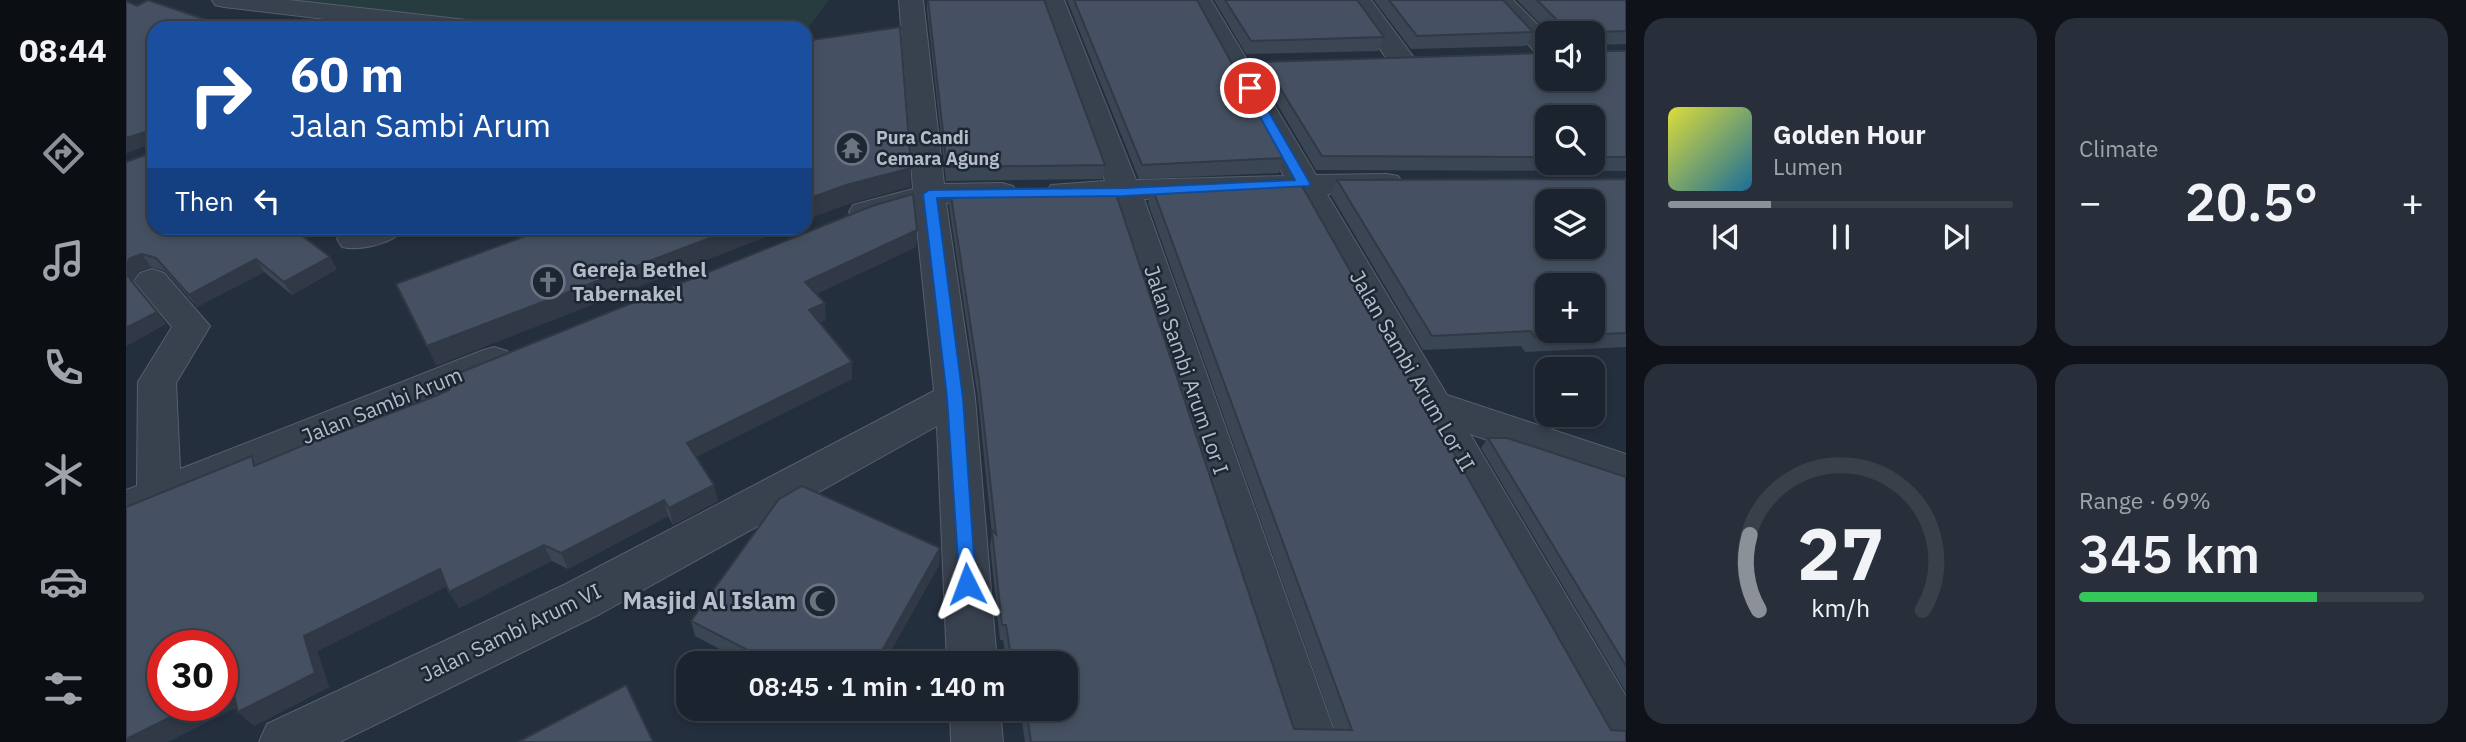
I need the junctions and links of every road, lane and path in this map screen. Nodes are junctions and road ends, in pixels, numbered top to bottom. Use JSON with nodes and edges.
{"nodes":[{"id":1,"x":224,"y":0,"type":"edge"},
{"id":2,"x":911,"y":0,"type":"edge"},
{"id":3,"x":1052,"y":0,"type":"edge"},
{"id":4,"x":1199,"y":0,"type":"edge"},
{"id":5,"x":1358,"y":0,"type":"edge"},
{"id":6,"x":1499,"y":0,"type":"edge"},
{"id":7,"x":328,"y":12,"type":"junction"},
{"id":8,"x":311,"y":21,"type":"edge"},
{"id":9,"x":406,"y":21,"type":"edge"},
{"id":10,"x":1535,"y":37,"type":"edge"},
{"id":11,"x":1373,"y":60,"type":"edge"},
{"id":12,"x":1304,"y":183,"type":"junction"},
{"id":13,"x":1425,"y":183,"type":"edge"},
{"id":14,"x":1125,"y":192,"type":"junction"},
{"id":15,"x":929,"y":194,"type":"junction"},
{"id":16,"x":833,"y":224,"type":"edge"},
{"id":17,"x":366,"y":235,"type":"edge"},
{"id":18,"x":354,"y":239,"type":"dead end"},
{"id":19,"x":152,"y":281,"type":"dead end"},
{"id":20,"x":522,"y":350,"type":"edge"},
{"id":21,"x":955,"y":398,"type":"junction"},
{"id":22,"x":1431,"y":405,"type":"junction"},
{"id":23,"x":1626,"y":471,"type":"edge"},
{"id":24,"x":142,"y":503,"type":"edge"},
{"id":25,"x":971,"y":651,"type":"edge"},
{"id":26,"x":976,"y":721,"type":"edge"},
{"id":27,"x":1619,"y":726,"type":"edge"},
{"id":28,"x":285,"y":742,"type":"edge"},
{"id":29,"x":977,"y":742,"type":"edge"},
{"id":30,"x":1312,"y":742,"type":"edge"}],
"edges":[{"from":1,"to":7,"type":"street"},
{"from":2,"to":15,"type":"street"},
{"from":3,"to":14,"type":"street","name":"Jalan Sambi Arum Lor I"},
{"from":4,"to":12,"type":"street","name":"Jalan Sambi Arum Lor II"},
{"from":5,"to":11,"type":"street"},
{"from":6,"to":10,"type":"street"},
{"from":7,"to":8,"type":"street"},
{"from":7,"to":9,"type":"street"},
{"from":12,"to":13,"type":"street"},
{"from":12,"to":14,"type":"street"},
{"from":12,"to":22,"type":"street","name":"Jalan Sambi Arum Lor II"},
{"from":14,"to":15,"type":"street"},
{"from":14,"to":30,"type":"street","name":"Jalan Sambi Arum Lor I"},
{"from":15,"to":16,"type":"street"},
{"from":15,"to":21,"type":"street"},
{"from":17,"to":18,"type":"street"},
{"from":19,"to":24,"type":"street"},
{"from":20,"to":24,"type":"street","name":"Jalan Sambi Arum"},
{"from":21,"to":25,"type":"street"},
{"from":21,"to":28,"type":"street","name":"Jalan Sambi Arum VI"},
{"from":22,"to":23,"type":"street"},
{"from":22,"to":27,"type":"street","name":"Jalan Sambi Arum Lor II"},
{"from":26,"to":29,"type":"street"}]}
